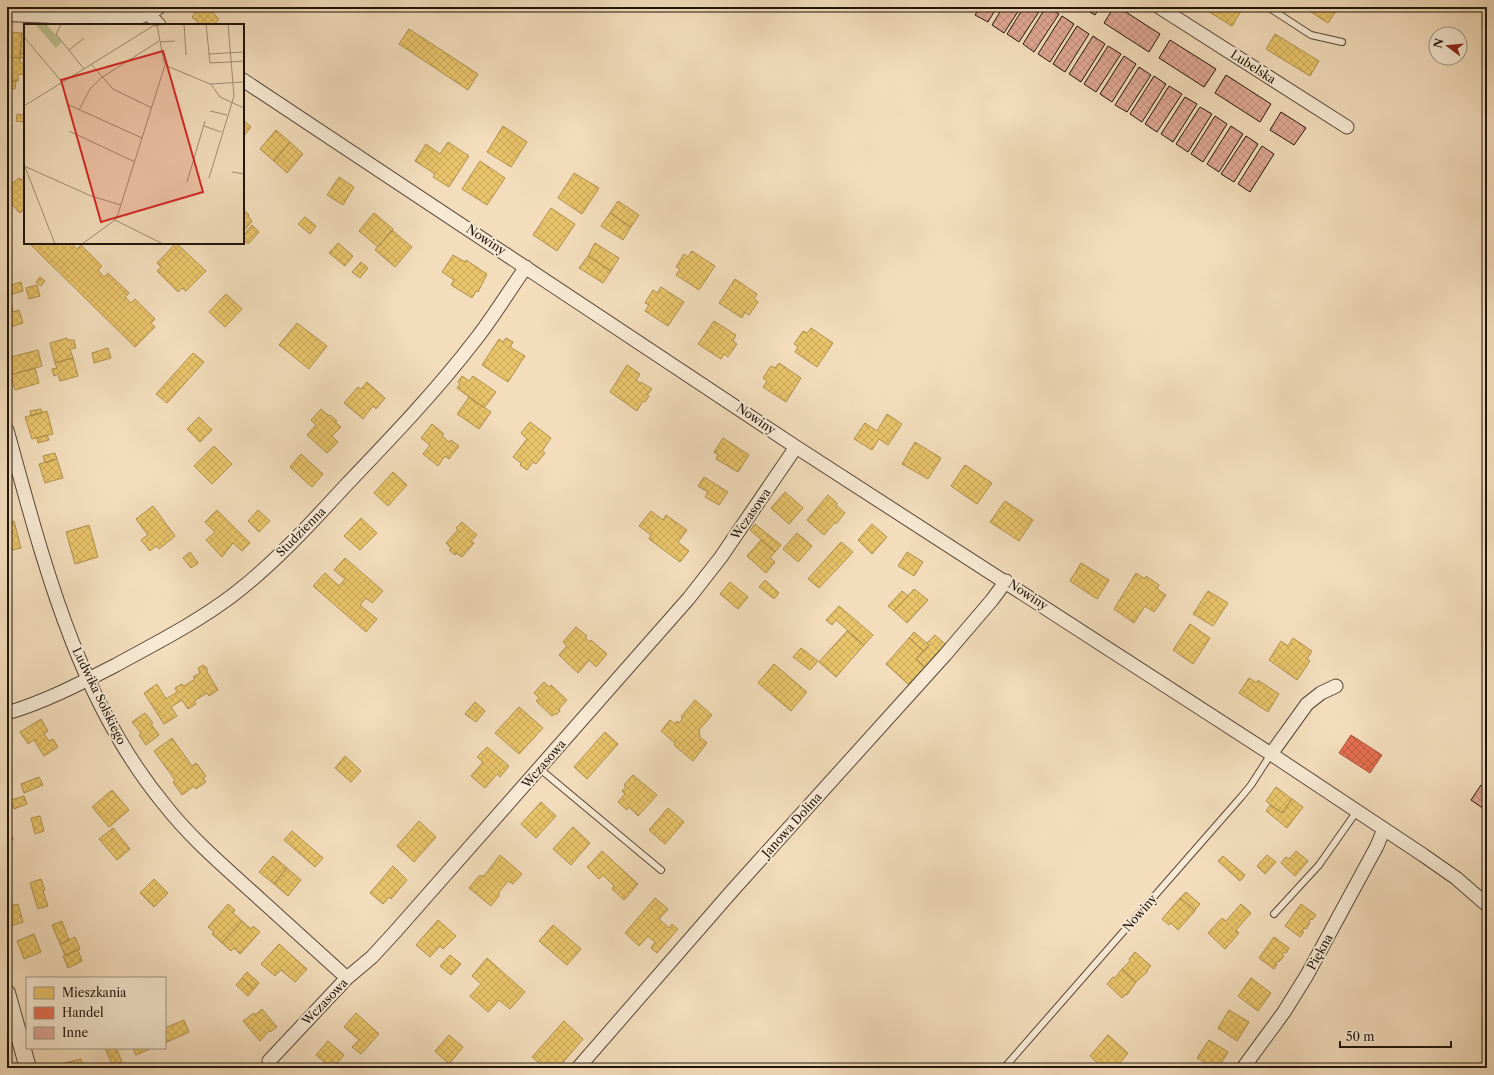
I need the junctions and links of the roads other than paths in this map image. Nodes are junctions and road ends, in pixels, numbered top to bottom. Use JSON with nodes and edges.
{"nodes":[{"id":1,"x":1159,"y":7,"type":"edge"},
{"id":2,"x":1268,"y":7,"type":"edge"},
{"id":3,"x":152,"y":10,"type":"edge"},
{"id":4,"x":7,"y":13,"type":"edge"},
{"id":5,"x":159,"y":24,"type":"edge"},
{"id":6,"x":1342,"y":42,"type":"dead end"},
{"id":7,"x":244,"y":81,"type":"edge"},
{"id":8,"x":1347,"y":127,"type":"dead end"},
{"id":9,"x":526,"y":267,"type":"junction"},
{"id":10,"x":7,"y":430,"type":"edge"},
{"id":11,"x":796,"y":447,"type":"junction"},
{"id":12,"x":1006,"y":582,"type":"junction"},
{"id":13,"x":88,"y":679,"type":"junction"},
{"id":14,"x":1336,"y":686,"type":"dead end"},
{"id":15,"x":7,"y":713,"type":"edge"},
{"id":16,"x":1271,"y":754,"type":"junction"},
{"id":17,"x":540,"y":769,"type":"junction"},
{"id":18,"x":1357,"y":811,"type":"junction"},
{"id":19,"x":1384,"y":829,"type":"junction"},
{"id":20,"x":661,"y":870,"type":"dead end"},
{"id":21,"x":1487,"y":905,"type":"edge"},
{"id":22,"x":1274,"y":914,"type":"dead end"},
{"id":23,"x":347,"y":978,"type":"junction"},
{"id":24,"x":7,"y":994,"type":"edge"},
{"id":25,"x":269,"y":1061,"type":"dead end"},
{"id":26,"x":28,"y":1068,"type":"edge"},
{"id":27,"x":578,"y":1068,"type":"edge"},
{"id":28,"x":1004,"y":1068,"type":"edge"},
{"id":29,"x":1244,"y":1068,"type":"edge"}],
"edges":[{"from":1,"to":8,"type":"street","name":"Lubelska"},
{"from":2,"to":6,"type":"lane"},
{"from":3,"to":4,"type":"street"},
{"from":3,"to":5,"type":"street"},
{"from":7,"to":9,"type":"street","name":"Nowiny"},
{"from":9,"to":11,"type":"street","name":"Nowiny"},
{"from":9,"to":13,"type":"street","name":"Studzienna"},
{"from":10,"to":13,"type":"street","name":"Ludwika Solskiego"},
{"from":11,"to":12,"type":"street","name":"Nowiny"},
{"from":11,"to":17,"type":"street","name":"Wczasowa"},
{"from":12,"to":16,"type":"street","name":"Nowiny"},
{"from":12,"to":27,"type":"street","name":"Janowa Dolina"},
{"from":13,"to":15,"type":"street","name":"Studzienna"},
{"from":13,"to":23,"type":"street","name":"Ludwika Solskiego"},
{"from":14,"to":16,"type":"street"},
{"from":16,"to":18,"type":"street","name":"Nowiny"},
{"from":16,"to":28,"type":"lane","name":"Nowiny"},
{"from":17,"to":20,"type":"lane"},
{"from":17,"to":23,"type":"street","name":"Wczasowa"},
{"from":18,"to":19,"type":"street","name":"Nowiny"},
{"from":18,"to":22,"type":"lane"},
{"from":19,"to":21,"type":"street","name":"Nowiny"},
{"from":19,"to":29,"type":"street","name":"Piękna"},
{"from":23,"to":25,"type":"street","name":"Wczasowa"},
{"from":24,"to":26,"type":"street"}]}
